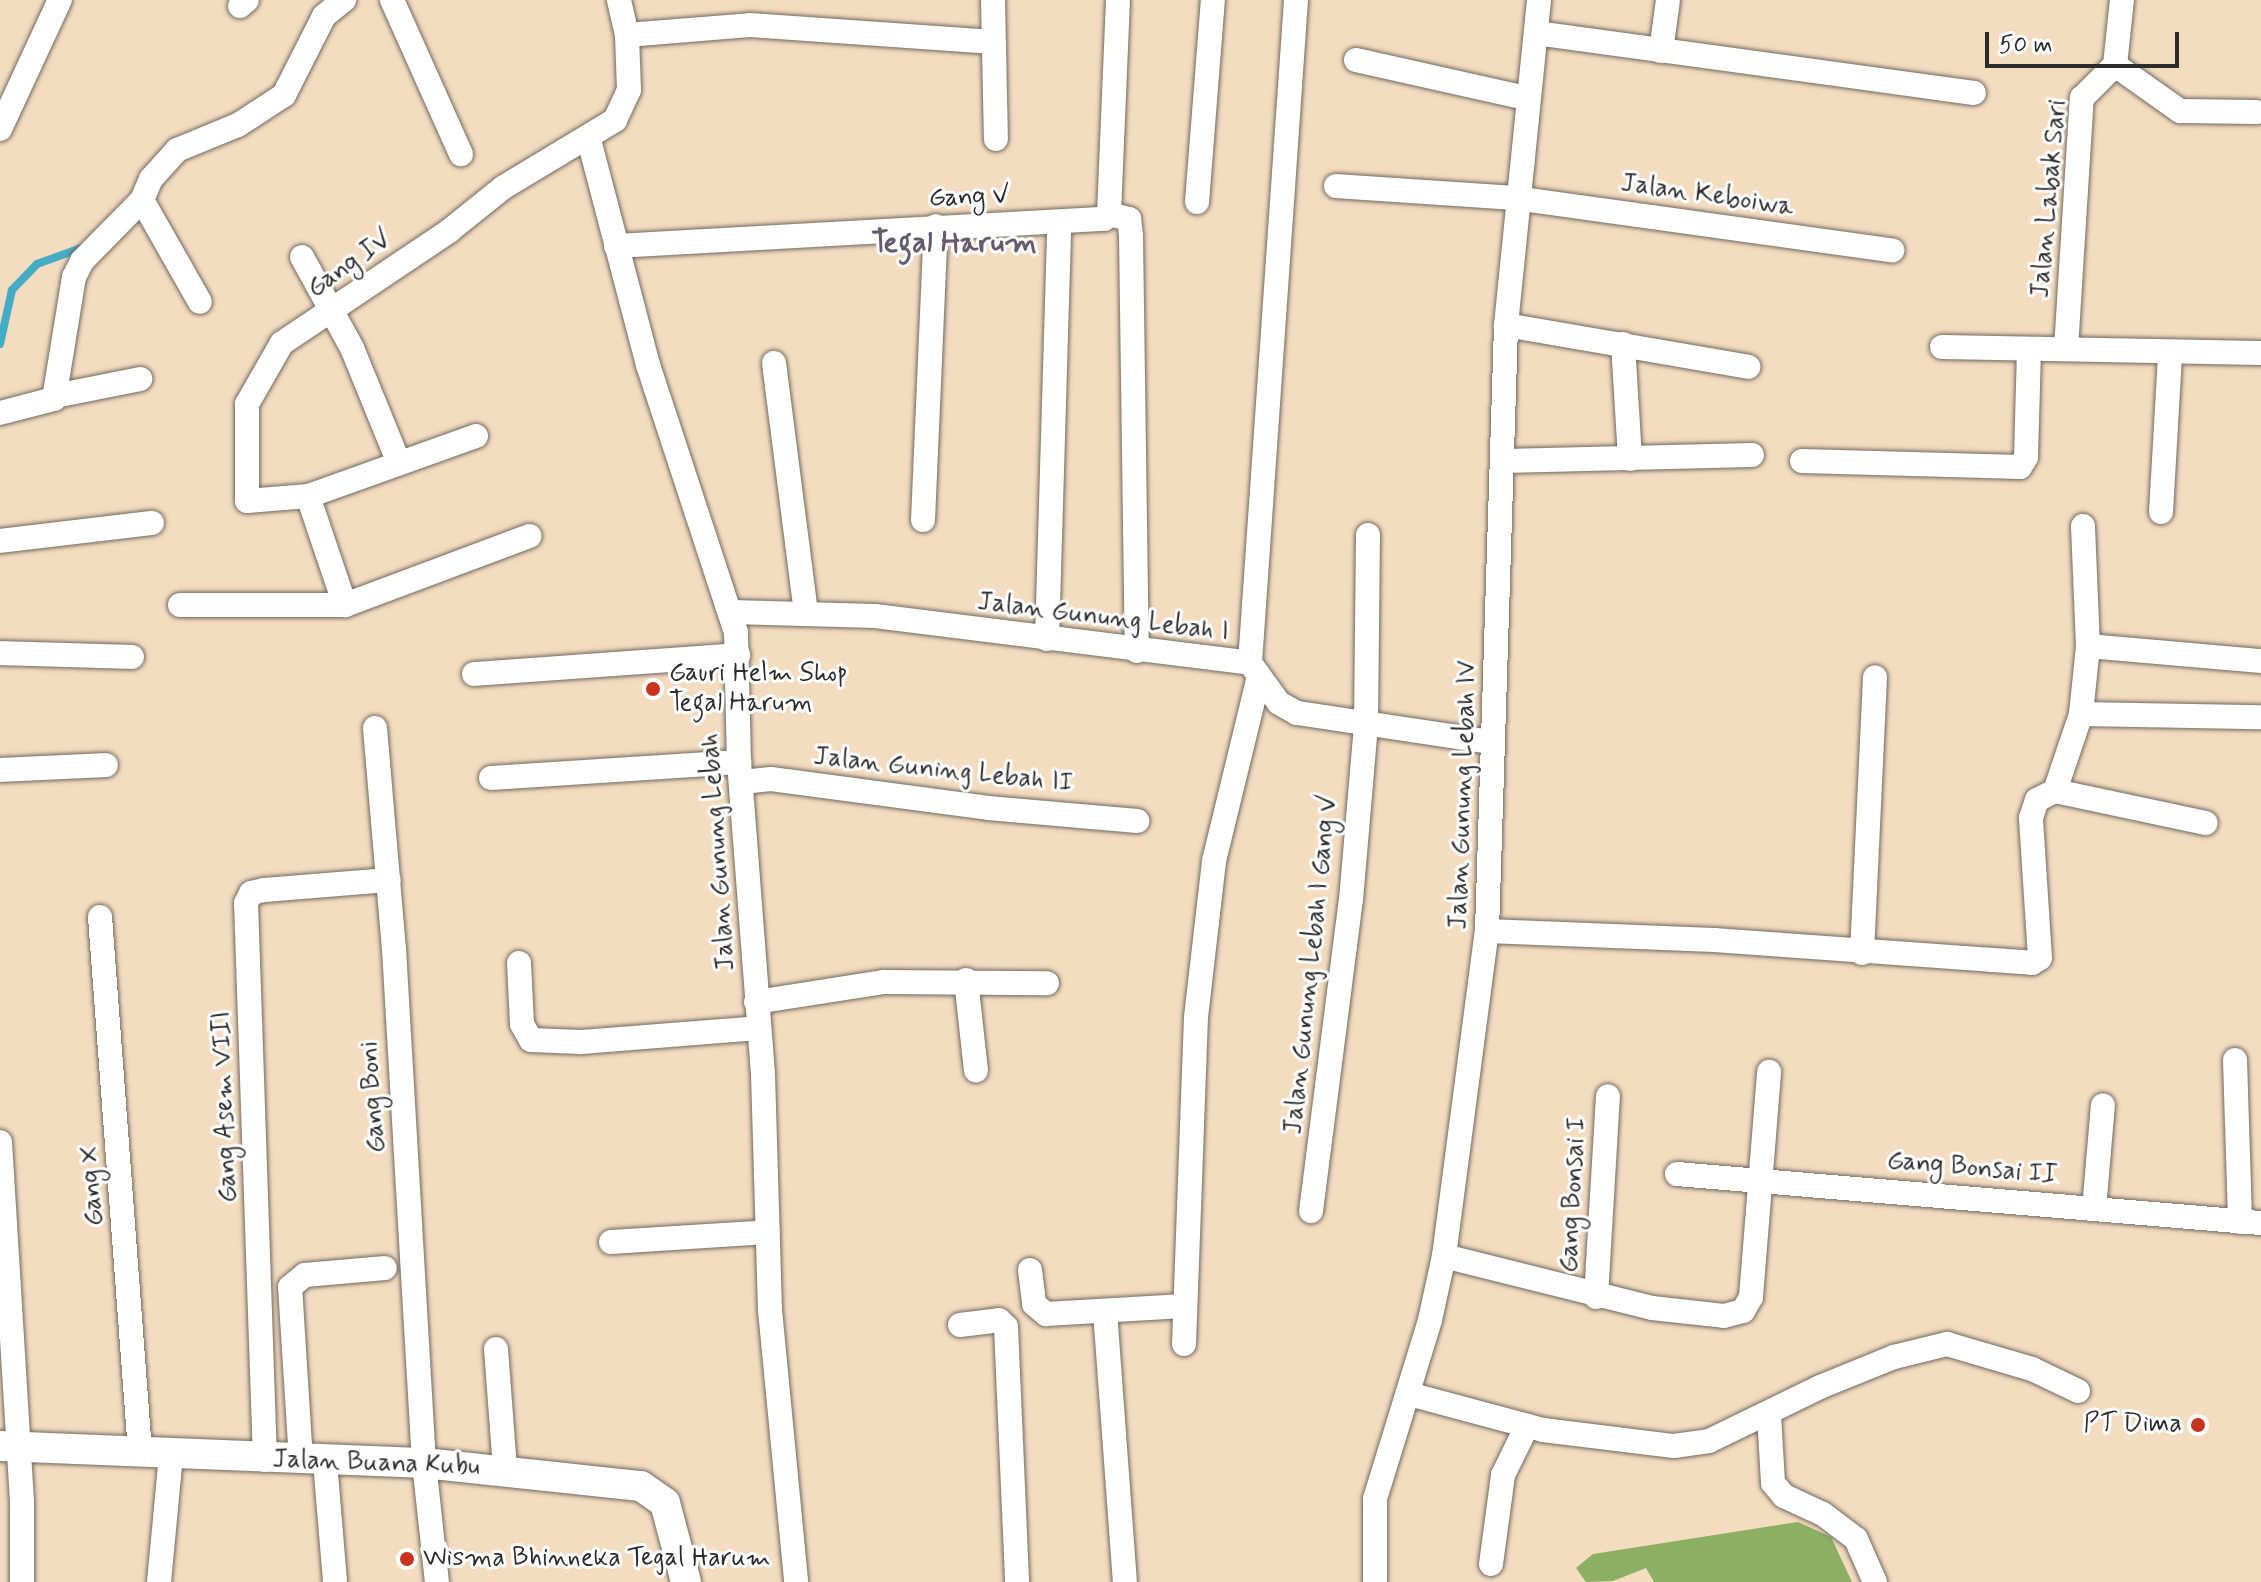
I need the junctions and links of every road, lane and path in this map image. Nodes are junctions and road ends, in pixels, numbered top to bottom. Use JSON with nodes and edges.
{"nodes":[{"id":1,"x":60,"y":0,"type":"edge"},
{"id":2,"x":344,"y":0,"type":"edge"},
{"id":3,"x":392,"y":0,"type":"edge"},
{"id":4,"x":619,"y":0,"type":"edge"},
{"id":5,"x":993,"y":0,"type":"edge"},
{"id":6,"x":1118,"y":0,"type":"edge"},
{"id":7,"x":1213,"y":0,"type":"edge"},
{"id":8,"x":1296,"y":0,"type":"edge"},
{"id":9,"x":1539,"y":0,"type":"edge"},
{"id":10,"x":1668,"y":0,"type":"edge"},
{"id":11,"x":2122,"y":0,"type":"edge"},
{"id":12,"x":1536,"y":33,"type":"junction"},
{"id":13,"x":627,"y":35,"type":"junction"},
{"id":14,"x":993,"y":42,"type":"junction"},
{"id":15,"x":1661,"y":51,"type":"junction"},
{"id":16,"x":1356,"y":60,"type":"dead end"},
{"id":17,"x":2115,"y":65,"type":"junction"},
{"id":18,"x":1974,"y":93,"type":"dead end"},
{"id":19,"x":1526,"y":98,"type":"junction"},
{"id":20,"x":2256,"y":112,"type":"dead end"},
{"id":21,"x":0,"y":129,"type":"edge"},
{"id":22,"x":996,"y":139,"type":"dead end"},
{"id":23,"x":589,"y":140,"type":"junction"},
{"id":24,"x":461,"y":154,"type":"dead end"},
{"id":25,"x":1336,"y":186,"type":"dead end"},
{"id":26,"x":1515,"y":198,"type":"junction"},
{"id":27,"x":142,"y":200,"type":"junction"},
{"id":28,"x":1197,"y":202,"type":"dead end"},
{"id":29,"x":1109,"y":214,"type":"junction"},
{"id":30,"x":1059,"y":223,"type":"junction"},
{"id":31,"x":936,"y":226,"type":"junction"},
{"id":32,"x":616,"y":246,"type":"junction"},
{"id":33,"x":1892,"y":250,"type":"dead end"},
{"id":34,"x":302,"y":257,"type":"dead end"},
{"id":35,"x":200,"y":302,"type":"dead end"},
{"id":36,"x":333,"y":313,"type":"junction"},
{"id":37,"x":1506,"y":325,"type":"junction"},
{"id":38,"x":1623,"y":344,"type":"junction"},
{"id":39,"x":1942,"y":347,"type":"dead end"},
{"id":40,"x":2029,"y":349,"type":"junction"},
{"id":41,"x":2066,"y":349,"type":"junction"},
{"id":42,"x":2261,"y":353,"type":"edge"},
{"id":43,"x":2170,"y":355,"type":"junction"},
{"id":44,"x":774,"y":363,"type":"dead end"},
{"id":45,"x":1748,"y":367,"type":"dead end"},
{"id":46,"x":140,"y":379,"type":"dead end"},
{"id":47,"x":55,"y":396,"type":"junction"},
{"id":48,"x":0,"y":413,"type":"edge"},
{"id":49,"x":476,"y":436,"type":"dead end"},
{"id":50,"x":1752,"y":455,"type":"dead end"},
{"id":51,"x":1630,"y":459,"type":"junction"},
{"id":52,"x":1504,"y":461,"type":"junction"},
{"id":53,"x":1802,"y":461,"type":"dead end"},
{"id":54,"x":399,"y":463,"type":"junction"},
{"id":55,"x":308,"y":496,"type":"junction"},
{"id":56,"x":2161,"y":512,"type":"dead end"},
{"id":57,"x":923,"y":520,"type":"dead end"},
{"id":58,"x":152,"y":523,"type":"dead end"},
{"id":59,"x":2083,"y":526,"type":"dead end"},
{"id":60,"x":1368,"y":535,"type":"dead end"},
{"id":61,"x":530,"y":536,"type":"dead end"},
{"id":62,"x":0,"y":541,"type":"edge"},
{"id":63,"x":180,"y":605,"type":"dead end"},
{"id":64,"x":345,"y":605,"type":"junction"},
{"id":65,"x":732,"y":612,"type":"junction"},
{"id":66,"x":806,"y":613,"type":"junction"},
{"id":67,"x":1047,"y":639,"type":"junction"},
{"id":68,"x":2088,"y":646,"type":"junction"},
{"id":69,"x":1137,"y":651,"type":"junction"},
{"id":70,"x":0,"y":653,"type":"edge"},
{"id":71,"x":738,"y":655,"type":"junction"},
{"id":72,"x":132,"y":657,"type":"dead end"},
{"id":73,"x":2261,"y":661,"type":"edge"},
{"id":74,"x":1254,"y":671,"type":"junction"},
{"id":75,"x":474,"y":674,"type":"dead end"},
{"id":76,"x":1875,"y":677,"type":"dead end"},
{"id":77,"x":2081,"y":714,"type":"junction"},
{"id":78,"x":2261,"y":717,"type":"edge"},
{"id":79,"x":1366,"y":724,"type":"junction"},
{"id":80,"x":375,"y":728,"type":"dead end"},
{"id":81,"x":1490,"y":742,"type":"junction"},
{"id":82,"x":106,"y":765,"type":"dead end"},
{"id":83,"x":0,"y":770,"type":"edge"},
{"id":84,"x":741,"y":772,"type":"junction"},
{"id":85,"x":491,"y":778,"type":"dead end"},
{"id":86,"x":2055,"y":791,"type":"junction"},
{"id":87,"x":1137,"y":821,"type":"dead end"},
{"id":88,"x":2206,"y":823,"type":"dead end"},
{"id":89,"x":389,"y":880,"type":"junction"},
{"id":90,"x":100,"y":917,"type":"dead end"},
{"id":91,"x":1487,"y":931,"type":"junction"},
{"id":92,"x":1862,"y":953,"type":"junction"},
{"id":93,"x":519,"y":963,"type":"dead end"},
{"id":94,"x":966,"y":980,"type":"junction"},
{"id":95,"x":1047,"y":983,"type":"dead end"},
{"id":96,"x":756,"y":1002,"type":"junction"},
{"id":97,"x":758,"y":1028,"type":"junction"},
{"id":98,"x":2235,"y":1060,"type":"dead end"},
{"id":99,"x":976,"y":1070,"type":"dead end"},
{"id":100,"x":1769,"y":1072,"type":"dead end"},
{"id":101,"x":1608,"y":1096,"type":"dead end"},
{"id":102,"x":2103,"y":1105,"type":"dead end"},
{"id":103,"x":0,"y":1142,"type":"edge"},
{"id":104,"x":1677,"y":1174,"type":"dead end"},
{"id":105,"x":1757,"y":1179,"type":"junction"},
{"id":106,"x":2094,"y":1209,"type":"junction"},
{"id":107,"x":1311,"y":1211,"type":"dead end"},
{"id":108,"x":2250,"y":1222,"type":"edge"},
{"id":109,"x":768,"y":1232,"type":"junction"},
{"id":110,"x":611,"y":1242,"type":"dead end"},
{"id":111,"x":1444,"y":1256,"type":"junction"},
{"id":112,"x":385,"y":1268,"type":"dead end"},
{"id":113,"x":1030,"y":1270,"type":"dead end"},
{"id":114,"x":1596,"y":1297,"type":"junction"},
{"id":115,"x":1184,"y":1306,"type":"junction"},
{"id":116,"x":1105,"y":1311,"type":"junction"},
{"id":117,"x":960,"y":1325,"type":"dead end"},
{"id":118,"x":1184,"y":1344,"type":"dead end"},
{"id":119,"x":496,"y":1349,"type":"dead end"},
{"id":120,"x":2078,"y":1391,"type":"dead end"},
{"id":121,"x":1409,"y":1394,"type":"junction"},
{"id":122,"x":1769,"y":1415,"type":"junction"},
{"id":123,"x":1527,"y":1426,"type":"junction"},
{"id":124,"x":8,"y":1446,"type":"edge"},
{"id":125,"x":140,"y":1452,"type":"junction"},
{"id":126,"x":171,"y":1454,"type":"junction"},
{"id":127,"x":265,"y":1460,"type":"junction"},
{"id":128,"x":313,"y":1462,"type":"junction"},
{"id":129,"x":424,"y":1463,"type":"junction"},
{"id":130,"x":505,"y":1470,"type":"junction"},
{"id":131,"x":1491,"y":1564,"type":"dead end"},
{"id":132,"x":684,"y":1581,"type":"edge"},
{"id":133,"x":22,"y":1582,"type":"edge"},
{"id":134,"x":159,"y":1582,"type":"edge"},
{"id":135,"x":335,"y":1582,"type":"edge"},
{"id":136,"x":437,"y":1582,"type":"edge"},
{"id":137,"x":796,"y":1582,"type":"edge"},
{"id":138,"x":1017,"y":1582,"type":"edge"},
{"id":139,"x":1125,"y":1582,"type":"edge"},
{"id":140,"x":1375,"y":1582,"type":"edge"},
{"id":141,"x":1875,"y":1582,"type":"edge"}],
"edges":[{"from":1,"to":21,"type":"street"},
{"from":2,"to":27,"type":"street"},
{"from":3,"to":24,"type":"street"},
{"from":4,"to":13,"type":"street","name":"Gang IV"},
{"from":5,"to":14,"type":"street"},
{"from":6,"to":29,"type":"street"},
{"from":7,"to":28,"type":"street"},
{"from":8,"to":74,"type":"street"},
{"from":9,"to":12,"type":"street","name":"Jalan Gunung Lebah IV"},
{"from":10,"to":15,"type":"street"},
{"from":11,"to":17,"type":"street"},
{"from":12,"to":15,"type":"street"},
{"from":12,"to":19,"type":"street","name":"Jalan Gunung Lebah IV"},
{"from":13,"to":14,"type":"street"},
{"from":13,"to":23,"type":"street","name":"Gang IV"},
{"from":14,"to":22,"type":"street"},
{"from":15,"to":18,"type":"street"},
{"from":16,"to":19,"type":"street"},
{"from":17,"to":20,"type":"street"},
{"from":17,"to":41,"type":"street","name":"Jalan Labak Sari"},
{"from":19,"to":26,"type":"street","name":"Jalan Gunung Lebah IV"},
{"from":23,"to":32,"type":"street","name":"Jalan Gunung Lebah"},
{"from":23,"to":36,"type":"street","name":"Gang IV"},
{"from":25,"to":26,"type":"street","name":"Jalan Keboiwa"},
{"from":26,"to":33,"type":"street","name":"Jalan Keboiwa"},
{"from":26,"to":37,"type":"street","name":"Jalan Gunung Lebah IV"},
{"from":27,"to":35,"type":"street"},
{"from":27,"to":47,"type":"street"},
{"from":29,"to":30,"type":"street","name":"Gang V"},
{"from":29,"to":69,"type":"street"},
{"from":30,"to":31,"type":"street","name":"Gang V"},
{"from":30,"to":67,"type":"street"},
{"from":31,"to":32,"type":"street","name":"Gang V"},
{"from":31,"to":57,"type":"street"},
{"from":32,"to":65,"type":"street","name":"Jalan Gunung Lebah"},
{"from":34,"to":36,"type":"street"},
{"from":36,"to":54,"type":"street"},
{"from":36,"to":55,"type":"street","name":"Gang IV"},
{"from":37,"to":38,"type":"street"},
{"from":37,"to":52,"type":"street","name":"Jalan Gunung Lebah IV"},
{"from":38,"to":45,"type":"street"},
{"from":38,"to":51,"type":"street"},
{"from":39,"to":40,"type":"street"},
{"from":40,"to":41,"type":"street"},
{"from":40,"to":53,"type":"street"},
{"from":41,"to":43,"type":"street"},
{"from":42,"to":43,"type":"street"},
{"from":43,"to":56,"type":"street"},
{"from":44,"to":66,"type":"street"},
{"from":46,"to":47,"type":"street"},
{"from":47,"to":48,"type":"street"},
{"from":49,"to":54,"type":"street"},
{"from":50,"to":51,"type":"street"},
{"from":51,"to":52,"type":"street"},
{"from":52,"to":81,"type":"street","name":"Jalan Gunung Lebah IV"},
{"from":54,"to":55,"type":"street"},
{"from":55,"to":64,"type":"street"},
{"from":58,"to":62,"type":"street"},
{"from":59,"to":68,"type":"street"},
{"from":60,"to":79,"type":"street","name":"Jalan Gunung Lebah I Gang V"},
{"from":61,"to":64,"type":"street"},
{"from":63,"to":64,"type":"street"},
{"from":65,"to":66,"type":"street","name":"Jalan Gunung Lebah I"},
{"from":65,"to":71,"type":"street","name":"Jalan Gunung Lebah"},
{"from":66,"to":67,"type":"street","name":"Jalan Gunung Lebah I"},
{"from":67,"to":69,"type":"street","name":"Jalan Gunung Lebah I"},
{"from":68,"to":73,"type":"street"},
{"from":68,"to":77,"type":"street"},
{"from":69,"to":74,"type":"street","name":"Jalan Gunung Lebah I"},
{"from":70,"to":72,"type":"street"},
{"from":71,"to":75,"type":"street"},
{"from":71,"to":84,"type":"street","name":"Jalan Gunung Lebah"},
{"from":74,"to":79,"type":"street"},
{"from":74,"to":115,"type":"street"},
{"from":76,"to":92,"type":"street"},
{"from":77,"to":78,"type":"street"},
{"from":77,"to":86,"type":"street"},
{"from":79,"to":81,"type":"street"},
{"from":79,"to":107,"type":"street","name":"Jalan Gunung Lebah I Gang V"},
{"from":80,"to":89,"type":"street","name":"Gang Boni"},
{"from":81,"to":91,"type":"street","name":"Jalan Gunung Lebah IV"},
{"from":82,"to":83,"type":"street"},
{"from":84,"to":85,"type":"street","name":"Jalan Guning Lebah II"},
{"from":84,"to":87,"type":"street","name":"Jalan Guning Lebah II"},
{"from":84,"to":96,"type":"street","name":"Jalan Gunung Lebah"},
{"from":86,"to":88,"type":"street"},
{"from":86,"to":92,"type":"street"},
{"from":89,"to":127,"type":"street","name":"Gang Asem VIII"},
{"from":89,"to":129,"type":"street","name":"Gang Boni"},
{"from":90,"to":125,"type":"street","name":"Gang X"},
{"from":91,"to":92,"type":"street"},
{"from":91,"to":111,"type":"street","name":"Jalan Gunung Lebah IV"},
{"from":93,"to":97,"type":"street"},
{"from":94,"to":95,"type":"street"},
{"from":94,"to":96,"type":"street"},
{"from":94,"to":99,"type":"street"},
{"from":96,"to":97,"type":"street","name":"Jalan Gunung Lebah"},
{"from":97,"to":109,"type":"street","name":"Jalan Gunung Lebah"},
{"from":98,"to":108,"type":"street"},
{"from":100,"to":105,"type":"street"},
{"from":101,"to":114,"type":"street","name":"Gang Bonsai I"},
{"from":102,"to":106,"type":"street"},
{"from":103,"to":124,"type":"street"},
{"from":104,"to":105,"type":"street","name":"Gang Bonsai II"},
{"from":105,"to":106,"type":"street","name":"Gang Bonsai II"},
{"from":105,"to":114,"type":"street"},
{"from":106,"to":108,"type":"street","name":"Gang Bonsai II"},
{"from":109,"to":110,"type":"street"},
{"from":109,"to":137,"type":"street","name":"Jalan Gunung Lebah"},
{"from":111,"to":114,"type":"street"},
{"from":111,"to":121,"type":"street","name":"Jalan Gunung Lebah IV"},
{"from":112,"to":128,"type":"street"},
{"from":113,"to":116,"type":"street"},
{"from":115,"to":116,"type":"street"},
{"from":115,"to":118,"type":"street"},
{"from":116,"to":139,"type":"street"},
{"from":117,"to":138,"type":"street"},
{"from":119,"to":130,"type":"street"},
{"from":120,"to":122,"type":"street"},
{"from":121,"to":123,"type":"street"},
{"from":121,"to":140,"type":"street","name":"Jalan Gunung Lebah IV"},
{"from":122,"to":123,"type":"street"},
{"from":122,"to":141,"type":"street"},
{"from":123,"to":131,"type":"street"},
{"from":124,"to":125,"type":"street","name":"Jalan Buana Kubu"},
{"from":124,"to":133,"type":"street"},
{"from":125,"to":126,"type":"street","name":"Jalan Buana Kubu"},
{"from":126,"to":127,"type":"street","name":"Jalan Buana Kubu"},
{"from":126,"to":134,"type":"street"},
{"from":127,"to":128,"type":"street","name":"Jalan Buana Kubu"},
{"from":128,"to":129,"type":"street","name":"Jalan Buana Kubu"},
{"from":128,"to":135,"type":"street"},
{"from":129,"to":130,"type":"street","name":"Jalan Buana Kubu"},
{"from":129,"to":136,"type":"street","name":"Gang Boni"},
{"from":130,"to":132,"type":"street","name":"Jalan Buana Kubu"}]}
